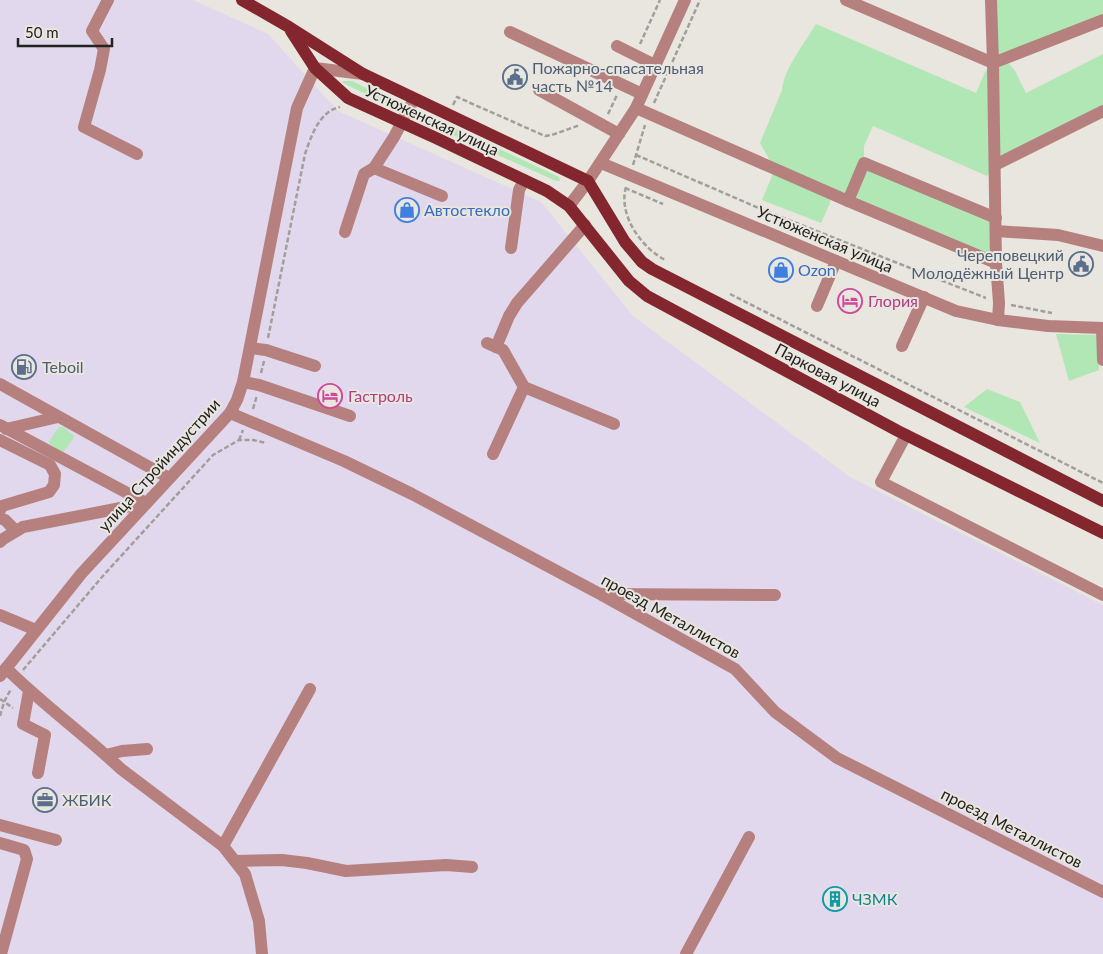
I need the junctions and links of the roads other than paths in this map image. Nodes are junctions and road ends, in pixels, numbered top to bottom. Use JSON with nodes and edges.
{"nodes":[{"id":1,"x":108,"y":0,"type":"edge"},
{"id":2,"x":242,"y":0,"type":"edge"},
{"id":3,"x":685,"y":0,"type":"edge"},
{"id":4,"x":846,"y":0,"type":"edge"},
{"id":5,"x":991,"y":0,"type":"edge"},
{"id":6,"x":1103,"y":20,"type":"edge"},
{"id":7,"x":289,"y":27,"type":"junction"},
{"id":8,"x":510,"y":32,"type":"dead end"},
{"id":9,"x":617,"y":46,"type":"dead end"},
{"id":10,"x":993,"y":63,"type":"junction"},
{"id":11,"x":655,"y":65,"type":"junction"},
{"id":12,"x":315,"y":68,"type":"junction"},
{"id":13,"x":363,"y":74,"type":"junction"},
{"id":14,"x":539,"y":90,"type":"dead end"},
{"id":15,"x":642,"y":94,"type":"junction"},
{"id":16,"x":414,"y":99,"type":"junction"},
{"id":17,"x":636,"y":108,"type":"junction"},
{"id":18,"x":1103,"y":112,"type":"edge"},
{"id":19,"x":402,"y":122,"type":"junction"},
{"id":20,"x":619,"y":134,"type":"junction"},
{"id":21,"x":137,"y":154,"type":"dead end"},
{"id":22,"x":601,"y":162,"type":"junction"},
{"id":23,"x":995,"y":165,"type":"junction"},
{"id":24,"x":374,"y":168,"type":"junction"},
{"id":25,"x":524,"y":180,"type":"junction"},
{"id":26,"x":588,"y":181,"type":"junction"},
{"id":27,"x":442,"y":196,"type":"dead end"},
{"id":28,"x":848,"y":202,"type":"junction"},
{"id":29,"x":569,"y":206,"type":"junction"},
{"id":30,"x":996,"y":224,"type":"junction"},
{"id":31,"x":585,"y":225,"type":"junction"},
{"id":32,"x":346,"y":232,"type":"dead end"},
{"id":33,"x":1103,"y":246,"type":"edge"},
{"id":34,"x":511,"y":248,"type":"dead end"},
{"id":35,"x":836,"y":261,"type":"junction"},
{"id":36,"x":996,"y":263,"type":"junction"},
{"id":37,"x":924,"y":297,"type":"junction"},
{"id":38,"x":816,"y":306,"type":"dead end"},
{"id":39,"x":998,"y":320,"type":"junction"},
{"id":40,"x":1102,"y":328,"type":"edge"},
{"id":41,"x":902,"y":346,"type":"dead end"},
{"id":42,"x":250,"y":348,"type":"junction"},
{"id":43,"x":1103,"y":360,"type":"edge"},
{"id":44,"x":315,"y":366,"type":"dead end"},
{"id":45,"x":243,"y":382,"type":"junction"},
{"id":46,"x":0,"y":384,"type":"edge"},
{"id":47,"x":524,"y":387,"type":"junction"},
{"id":48,"x":230,"y":414,"type":"junction"},
{"id":49,"x":350,"y":416,"type":"dead end"},
{"id":50,"x":58,"y":417,"type":"junction"},
{"id":51,"x":614,"y":424,"type":"dead end"},
{"id":52,"x":2,"y":431,"type":"edge"},
{"id":53,"x":906,"y":435,"type":"junction"},
{"id":54,"x":493,"y":454,"type":"dead end"},
{"id":55,"x":169,"y":478,"type":"junction"},
{"id":56,"x":1103,"y":501,"type":"edge"},
{"id":57,"x":146,"y":503,"type":"junction"},
{"id":58,"x":0,"y":510,"type":"edge"},
{"id":59,"x":0,"y":518,"type":"edge"},
{"id":60,"x":16,"y":531,"type":"junction"},
{"id":61,"x":1103,"y":534,"type":"edge"},
{"id":62,"x":0,"y":542,"type":"edge"},
{"id":63,"x":600,"y":594,"type":"junction"},
{"id":64,"x":775,"y":595,"type":"dead end"},
{"id":65,"x":1103,"y":596,"type":"edge"},
{"id":66,"x":0,"y":615,"type":"edge"},
{"id":67,"x":36,"y":630,"type":"junction"},
{"id":68,"x":3,"y":672,"type":"edge"},
{"id":69,"x":310,"y":689,"type":"dead end"},
{"id":70,"x":30,"y":691,"type":"junction"},
{"id":71,"x":147,"y":749,"type":"dead end"},
{"id":72,"x":106,"y":755,"type":"junction"},
{"id":73,"x":38,"y":773,"type":"dead end"},
{"id":74,"x":0,"y":825,"type":"edge"},
{"id":75,"x":748,"y":837,"type":"dead end"},
{"id":76,"x":56,"y":840,"type":"dead end"},
{"id":77,"x":0,"y":843,"type":"edge"},
{"id":78,"x":223,"y":846,"type":"junction"},
{"id":79,"x":234,"y":861,"type":"junction"},
{"id":80,"x":472,"y":867,"type":"dead end"},
{"id":81,"x":1103,"y":892,"type":"edge"},
{"id":82,"x":1,"y":954,"type":"edge"},
{"id":83,"x":262,"y":954,"type":"edge"},
{"id":84,"x":686,"y":954,"type":"edge"}],
"edges":[{"from":1,"to":21,"type":"street"},
{"from":2,"to":7,"type":"main road","name":"Устюженская улица"},
{"from":3,"to":11,"type":"street"},
{"from":4,"to":10,"type":"street"},
{"from":5,"to":10,"type":"street"},
{"from":6,"to":10,"type":"street"},
{"from":7,"to":12,"type":"main road","name":"Устюженская улица"},
{"from":7,"to":13,"type":"main road","name":"Устюженская улица"},
{"from":8,"to":15,"type":"street"},
{"from":9,"to":11,"type":"street"},
{"from":10,"to":23,"type":"street"},
{"from":11,"to":15,"type":"street"},
{"from":12,"to":13,"type":"street","name":"Устюженская улица"},
{"from":12,"to":19,"type":"main road","name":"Устюженская улица"},
{"from":12,"to":42,"type":"street","name":"улица Стройиндустрии"},
{"from":13,"to":16,"type":"main road","name":"Устюженская улица"},
{"from":14,"to":20,"type":"street"},
{"from":15,"to":17,"type":"street"},
{"from":16,"to":19,"type":"street"},
{"from":16,"to":26,"type":"main road","name":"Устюженская улица"},
{"from":17,"to":20,"type":"street"},
{"from":17,"to":28,"type":"street"},
{"from":18,"to":23,"type":"street"},
{"from":19,"to":24,"type":"street"},
{"from":19,"to":25,"type":"main road","name":"Устюженская улица"},
{"from":20,"to":22,"type":"street"},
{"from":22,"to":26,"type":"street"},
{"from":22,"to":35,"type":"street","name":"Устюженская улица"},
{"from":23,"to":30,"type":"street"},
{"from":24,"to":27,"type":"street"},
{"from":24,"to":32,"type":"street"},
{"from":25,"to":29,"type":"main road","name":"Устюженская улица"},
{"from":25,"to":34,"type":"street"},
{"from":26,"to":29,"type":"street"},
{"from":26,"to":56,"type":"main road","name":"Парковая улица"},
{"from":28,"to":30,"type":"street"},
{"from":28,"to":36,"type":"street"},
{"from":29,"to":31,"type":"main road","name":"Парковая улица"},
{"from":30,"to":33,"type":"street"},
{"from":30,"to":36,"type":"street"},
{"from":31,"to":47,"type":"street"},
{"from":31,"to":53,"type":"main road","name":"Парковая улица"},
{"from":35,"to":37,"type":"street","name":"Устюженская улица"},
{"from":35,"to":38,"type":"street"},
{"from":36,"to":39,"type":"street"},
{"from":37,"to":39,"type":"street","name":"Устюженская улица"},
{"from":37,"to":41,"type":"street"},
{"from":39,"to":40,"type":"street","name":"Устюженская улица"},
{"from":40,"to":43,"type":"street"},
{"from":42,"to":44,"type":"street"},
{"from":42,"to":45,"type":"street","name":"улица Стройиндустрии"},
{"from":45,"to":48,"type":"street","name":"улица Стройиндустрии"},
{"from":45,"to":49,"type":"street"},
{"from":46,"to":50,"type":"street"},
{"from":47,"to":51,"type":"street"},
{"from":47,"to":54,"type":"street"},
{"from":48,"to":55,"type":"street","name":"улица Стройиндустрии"},
{"from":48,"to":63,"type":"street","name":"проезд Металлистов"},
{"from":50,"to":52,"type":"street"},
{"from":50,"to":55,"type":"street"},
{"from":52,"to":57,"type":"street"},
{"from":52,"to":58,"type":"street"},
{"from":53,"to":61,"type":"main road","name":"Парковая улица"},
{"from":53,"to":65,"type":"street"},
{"from":55,"to":57,"type":"street","name":"улица Стройиндустрии"},
{"from":57,"to":60,"type":"street"},
{"from":57,"to":67,"type":"street","name":"улица Стройиндустрии"},
{"from":59,"to":60,"type":"street"},
{"from":60,"to":62,"type":"street"},
{"from":63,"to":64,"type":"street"},
{"from":63,"to":81,"type":"street","name":"проезд Металлистов"},
{"from":66,"to":67,"type":"street"},
{"from":67,"to":68,"type":"street","name":"улица Стройиндустрии"},
{"from":68,"to":70,"type":"street"},
{"from":69,"to":78,"type":"street"},
{"from":70,"to":72,"type":"street"},
{"from":70,"to":73,"type":"street"},
{"from":71,"to":72,"type":"street"},
{"from":72,"to":78,"type":"street"},
{"from":74,"to":76,"type":"street"},
{"from":75,"to":84,"type":"street"},
{"from":77,"to":82,"type":"street"},
{"from":78,"to":79,"type":"street"},
{"from":79,"to":80,"type":"street"},
{"from":79,"to":83,"type":"street"}]}
